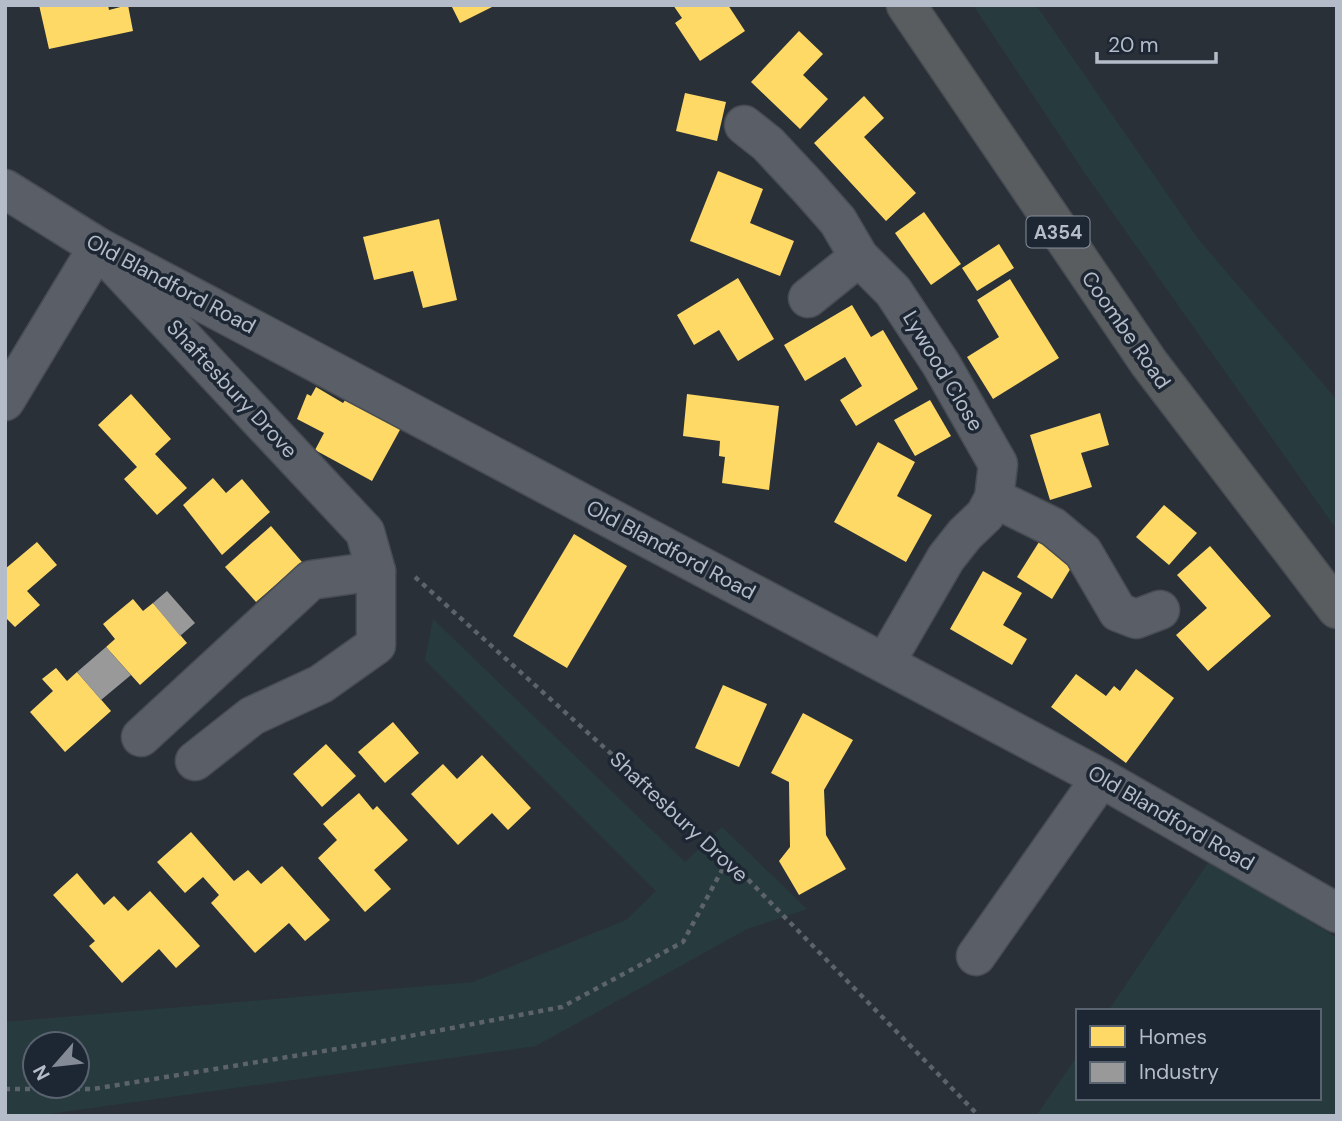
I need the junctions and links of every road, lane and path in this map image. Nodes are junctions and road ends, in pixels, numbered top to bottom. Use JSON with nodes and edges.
{"nodes":[{"id":1,"x":906,"y":5,"type":"edge"},
{"id":2,"x":744,"y":125,"type":"dead end"},
{"id":3,"x":5,"y":188,"type":"edge"},
{"id":4,"x":98,"y":247,"type":"junction"},
{"id":5,"x":859,"y":257,"type":"junction"},
{"id":6,"x":808,"y":298,"type":"dead end"},
{"id":7,"x":5,"y":401,"type":"edge"},
{"id":8,"x":994,"y":498,"type":"junction"},
{"id":9,"x":365,"y":532,"type":"junction"},
{"id":10,"x":376,"y":571,"type":"junction"},
{"id":11,"x":1160,"y":610,"type":"dead end"},
{"id":12,"x":1337,"y":610,"type":"edge"},
{"id":13,"x":885,"y":663,"type":"junction"},
{"id":14,"x":141,"y":737,"type":"dead end"},
{"id":15,"x":195,"y":761,"type":"dead end"},
{"id":16,"x":1101,"y":778,"type":"junction"},
{"id":17,"x":728,"y":859,"type":"junction"},
{"id":18,"x":1337,"y":913,"type":"edge"},
{"id":19,"x":975,"y":956,"type":"dead end"},
{"id":20,"x":5,"y":1089,"type":"edge"},
{"id":21,"x":979,"y":1116,"type":"edge"}],
"edges":[{"from":1,"to":12,"type":"highway","name":"Coombe Road","number":"A354"},
{"from":2,"to":5,"type":"street","name":"Lywood Close"},
{"from":3,"to":4,"type":"street","name":"Old Blandford Road"},
{"from":4,"to":7,"type":"street"},
{"from":4,"to":9,"type":"street","name":"Shaftesbury Drove"},
{"from":4,"to":13,"type":"street","name":"Old Blandford Road"},
{"from":5,"to":6,"type":"street"},
{"from":5,"to":8,"type":"street","name":"Lywood Close"},
{"from":8,"to":11,"type":"street"},
{"from":8,"to":13,"type":"street"},
{"from":9,"to":10,"type":"street","name":"Shaftesbury Drove"},
{"from":9,"to":17,"type":"path","name":"Shaftesbury Drove"},
{"from":10,"to":14,"type":"street"},
{"from":10,"to":15,"type":"street","name":"Shaftesbury Drove"},
{"from":13,"to":16,"type":"street","name":"Old Blandford Road"},
{"from":16,"to":18,"type":"street","name":"Old Blandford Road"},
{"from":16,"to":19,"type":"street"},
{"from":17,"to":20,"type":"path"},
{"from":17,"to":21,"type":"path","name":"Shaftesbury Drove"}]}
